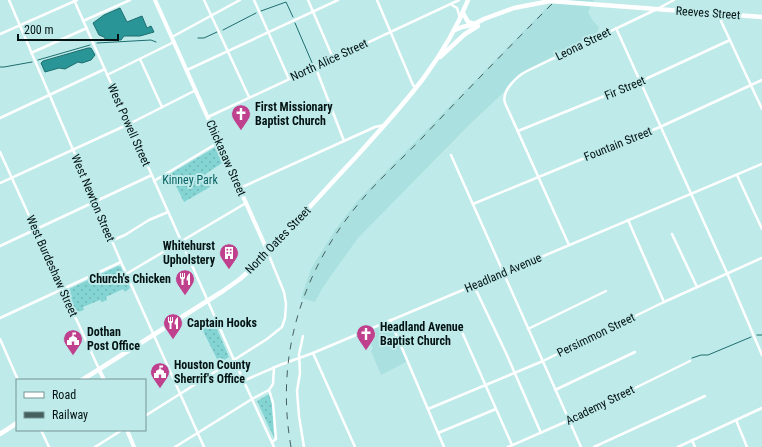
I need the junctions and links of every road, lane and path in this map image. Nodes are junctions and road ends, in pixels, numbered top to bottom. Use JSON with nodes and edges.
{"nodes":[{"id":1,"x":8,"y":0,"type":"edge"},
{"id":2,"x":75,"y":0,"type":"edge"},
{"id":3,"x":130,"y":0,"type":"edge"},
{"id":4,"x":155,"y":0,"type":"edge"},
{"id":5,"x":204,"y":0,"type":"edge"},
{"id":6,"x":240,"y":0,"type":"edge"},
{"id":7,"x":254,"y":0,"type":"edge"},
{"id":8,"x":308,"y":0,"type":"edge"},
{"id":9,"x":338,"y":0,"type":"edge"},
{"id":10,"x":377,"y":0,"type":"edge"},
{"id":11,"x":459,"y":0,"type":"edge"},
{"id":12,"x":468,"y":0,"type":"edge"},
{"id":13,"x":674,"y":0,"type":"edge"},
{"id":14,"x":451,"y":5,"type":"junction"},
{"id":15,"x":656,"y":10,"type":"junction"},
{"id":16,"x":314,"y":12,"type":"junction"},
{"id":17,"x":463,"y":13,"type":"junction"},
{"id":18,"x":721,"y":14,"type":"junction"},
{"id":19,"x":212,"y":16,"type":"junction"},
{"id":20,"x":489,"y":18,"type":"junction"},
{"id":21,"x":762,"y":18,"type":"edge"},
{"id":22,"x":83,"y":21,"type":"junction"},
{"id":23,"x":459,"y":23,"type":"junction"},
{"id":24,"x":476,"y":24,"type":"junction"},
{"id":25,"x":19,"y":26,"type":"junction"},
{"id":26,"x":86,"y":28,"type":"junction"},
{"id":27,"x":616,"y":28,"type":"junction"},
{"id":28,"x":472,"y":30,"type":"junction"},
{"id":29,"x":268,"y":32,"type":"junction"},
{"id":30,"x":390,"y":32,"type":"junction"},
{"id":31,"x":0,"y":34,"type":"edge"},
{"id":32,"x":172,"y":37,"type":"junction"},
{"id":33,"x":730,"y":40,"type":"junction"},
{"id":34,"x":174,"y":42,"type":"junction"},
{"id":35,"x":228,"y":51,"type":"junction"},
{"id":36,"x":31,"y":53,"type":"junction"},
{"id":37,"x":334,"y":58,"type":"junction"},
{"id":38,"x":140,"y":59,"type":"junction"},
{"id":39,"x":438,"y":59,"type":"junction"},
{"id":40,"x":315,"y":66,"type":"junction"},
{"id":41,"x":105,"y":69,"type":"junction"},
{"id":42,"x":187,"y":70,"type":"junction"},
{"id":43,"x":107,"y":75,"type":"junction"},
{"id":44,"x":289,"y":79,"type":"junction"},
{"id":45,"x":762,"y":80,"type":"edge"},
{"id":46,"x":639,"y":82,"type":"junction"},
{"id":47,"x":751,"y":85,"type":"junction"},
{"id":48,"x":417,"y":89,"type":"junction"},
{"id":49,"x":196,"y":90,"type":"junction"},
{"id":50,"x":49,"y":96,"type":"junction"},
{"id":51,"x":249,"y":97,"type":"junction"},
{"id":52,"x":162,"y":107,"type":"junction"},
{"id":53,"x":762,"y":109,"type":"edge"},
{"id":54,"x":208,"y":117,"type":"junction"},
{"id":55,"x":0,"y":118,"type":"edge"},
{"id":56,"x":128,"y":124,"type":"junction"},
{"id":57,"x":384,"y":125,"type":"junction"},
{"id":58,"x":660,"y":127,"type":"junction"},
{"id":59,"x":518,"y":131,"type":"junction"},
{"id":60,"x":344,"y":141,"type":"junction"},
{"id":61,"x":219,"y":142,"type":"junction"},
{"id":62,"x":72,"y":150,"type":"junction"},
{"id":63,"x":0,"y":152,"type":"edge"},
{"id":64,"x":451,"y":155,"type":"dead end"},
{"id":65,"x":762,"y":164,"type":"edge"},
{"id":66,"x":737,"y":174,"type":"junction"},
{"id":67,"x":152,"y":176,"type":"junction"},
{"id":68,"x":538,"y":177,"type":"junction"},
{"id":69,"x":11,"y":178,"type":"junction"},
{"id":70,"x":154,"y":181,"type":"junction"},
{"id":71,"x":0,"y":183,"type":"edge"},
{"id":72,"x":240,"y":188,"type":"junction"},
{"id":73,"x":691,"y":194,"type":"junction"},
{"id":74,"x":95,"y":202,"type":"junction"},
{"id":75,"x":246,"y":203,"type":"junction"},
{"id":76,"x":473,"y":204,"type":"junction"},
{"id":77,"x":168,"y":212,"type":"junction"},
{"id":78,"x":628,"y":220,"type":"junction"},
{"id":79,"x":762,"y":229,"type":"edge"},
{"id":80,"x":35,"y":230,"type":"junction"},
{"id":81,"x":672,"y":234,"type":"dead end"},
{"id":82,"x":112,"y":241,"type":"junction"},
{"id":83,"x":181,"y":242,"type":"junction"},
{"id":84,"x":0,"y":246,"type":"edge"},
{"id":85,"x":569,"y":246,"type":"junction"},
{"id":86,"x":268,"y":252,"type":"junction"},
{"id":87,"x":762,"y":258,"type":"edge"},
{"id":88,"x":121,"y":262,"type":"junction"},
{"id":89,"x":504,"y":273,"type":"junction"},
{"id":90,"x":727,"y":273,"type":"junction"},
{"id":91,"x":126,"y":274,"type":"junction"},
{"id":92,"x":474,"y":286,"type":"junction"},
{"id":93,"x":697,"y":287,"type":"junction"},
{"id":94,"x":62,"y":289,"type":"junction"},
{"id":95,"x":606,"y":291,"type":"dead end"},
{"id":96,"x":208,"y":301,"type":"junction"},
{"id":97,"x":664,"y":302,"type":"junction"},
{"id":98,"x":0,"y":318,"type":"edge"},
{"id":99,"x":390,"y":320,"type":"junction"},
{"id":100,"x":528,"y":329,"type":"junction"},
{"id":101,"x":462,"y":332,"type":"dead end"},
{"id":102,"x":154,"y":334,"type":"junction"},
{"id":103,"x":303,"y":336,"type":"dead end"},
{"id":104,"x":0,"y":339,"type":"edge"},
{"id":105,"x":635,"y":352,"type":"dead end"},
{"id":106,"x":313,"y":353,"type":"junction"},
{"id":107,"x":762,"y":355,"type":"edge"},
{"id":108,"x":300,"y":359,"type":"junction"},
{"id":109,"x":234,"y":360,"type":"junction"},
{"id":110,"x":690,"y":361,"type":"dead end"},
{"id":111,"x":543,"y":362,"type":"junction"},
{"id":112,"x":274,"y":367,"type":"junction"},
{"id":113,"x":99,"y":369,"type":"junction"},
{"id":114,"x":514,"y":373,"type":"junction"},
{"id":115,"x":18,"y":379,"type":"edge"},
{"id":116,"x":84,"y":379,"type":"edge"},
{"id":117,"x":104,"y":379,"type":"edge"},
{"id":118,"x":243,"y":381,"type":"junction"},
{"id":119,"x":486,"y":385,"type":"junction"},
{"id":120,"x":269,"y":390,"type":"junction"},
{"id":121,"x":555,"y":390,"type":"junction"},
{"id":122,"x":180,"y":394,"type":"junction"},
{"id":123,"x":705,"y":396,"type":"dead end"},
{"id":124,"x":252,"y":399,"type":"junction"},
{"id":125,"x":762,"y":408,"type":"edge"},
{"id":126,"x":428,"y":409,"type":"junction"},
{"id":127,"x":496,"y":409,"type":"junction"},
{"id":128,"x":146,"y":415,"type":"edge"},
{"id":129,"x":569,"y":420,"type":"junction"},
{"id":130,"x":736,"y":420,"type":"junction"},
{"id":131,"x":16,"y":424,"type":"edge"},
{"id":132,"x":41,"y":431,"type":"edge"},
{"id":133,"x":120,"y":431,"type":"edge"},
{"id":134,"x":127,"y":431,"type":"edge"},
{"id":135,"x":197,"y":433,"type":"junction"},
{"id":136,"x":438,"y":433,"type":"junction"},
{"id":137,"x":541,"y":433,"type":"junction"},
{"id":138,"x":0,"y":434,"type":"edge"},
{"id":139,"x":692,"y":440,"type":"junction"},
{"id":140,"x":272,"y":442,"type":"junction"},
{"id":141,"x":512,"y":445,"type":"junction"},
{"id":142,"x":49,"y":447,"type":"edge"},
{"id":143,"x":95,"y":447,"type":"edge"},
{"id":144,"x":134,"y":447,"type":"edge"},
{"id":145,"x":175,"y":447,"type":"edge"},
{"id":146,"x":204,"y":447,"type":"edge"},
{"id":147,"x":274,"y":447,"type":"edge"},
{"id":148,"x":304,"y":447,"type":"edge"},
{"id":149,"x":355,"y":447,"type":"edge"},
{"id":150,"x":444,"y":447,"type":"edge"},
{"id":151,"x":508,"y":447,"type":"edge"},
{"id":152,"x":581,"y":447,"type":"edge"},
{"id":153,"x":594,"y":447,"type":"edge"},
{"id":154,"x":678,"y":447,"type":"edge"},
{"id":155,"x":695,"y":447,"type":"edge"},
{"id":156,"x":747,"y":447,"type":"edge"}],
"edges":[{"from":1,"to":25,"type":"street","name":"West Newton Street"},
{"from":2,"to":22,"type":"street","name":"West Powell Street"},
{"from":2,"to":25,"type":"street"},
{"from":3,"to":22,"type":"street"},
{"from":4,"to":32,"type":"street","name":"Chickasaw Street"},
{"from":5,"to":19,"type":"street"},
{"from":6,"to":19,"type":"street"},
{"from":7,"to":29,"type":"street"},
{"from":8,"to":16,"type":"street"},
{"from":9,"to":16,"type":"street"},
{"from":10,"to":30,"type":"street"},
{"from":11,"to":14,"type":"street","name":"North Alice Street"},
{"from":12,"to":17,"type":"main road"},
{"from":13,"to":15,"type":"street","name":"Leona Street"},
{"from":14,"to":23,"type":"street"},
{"from":14,"to":30,"type":"street","name":"North Alice Street"},
{"from":15,"to":18,"type":"main road","name":"Reeves Street"},
{"from":15,"to":20,"type":"main road","name":"Reeves Street"},
{"from":15,"to":27,"type":"street","name":"Leona Street"},
{"from":16,"to":29,"type":"street"},
{"from":16,"to":37,"type":"street"},
{"from":17,"to":23,"type":"main road"},
{"from":17,"to":24,"type":"main road"},
{"from":18,"to":21,"type":"main road","name":"Reeves Street"},
{"from":18,"to":33,"type":"street"},
{"from":19,"to":32,"type":"street"},
{"from":19,"to":35,"type":"street"},
{"from":20,"to":24,"type":"main road","name":"Reeves Street"},
{"from":20,"to":28,"type":"main road","name":"Reeves Street"},
{"from":22,"to":26,"type":"street","name":"West Powell Street"},
{"from":23,"to":24,"type":"main road","name":"Reeves Street"},
{"from":23,"to":28,"type":"main road"},
{"from":23,"to":39,"type":"main road"},
{"from":25,"to":31,"type":"street"},
{"from":25,"to":36,"type":"street","name":"West Newton Street"},
{"from":26,"to":36,"type":"street"},
{"from":26,"to":41,"type":"street","name":"West Powell Street"},
{"from":27,"to":46,"type":"street"},
{"from":27,"to":59,"type":"street","name":"Leona Street"},
{"from":28,"to":39,"type":"main road","name":"Reeves Street"},
{"from":29,"to":35,"type":"street"},
{"from":29,"to":44,"type":"street"},
{"from":30,"to":37,"type":"street","name":"North Alice Street"},
{"from":30,"to":48,"type":"street"},
{"from":32,"to":34,"type":"street","name":"Chickasaw Street"},
{"from":33,"to":46,"type":"street","name":"Fir Street"},
{"from":33,"to":47,"type":"street"},
{"from":34,"to":38,"type":"street"},
{"from":34,"to":42,"type":"street","name":"Chickasaw Street"},
{"from":35,"to":42,"type":"street"},
{"from":35,"to":51,"type":"street"},
{"from":36,"to":50,"type":"street","name":"West Newton Street"},
{"from":37,"to":40,"type":"street","name":"North Alice Street"},
{"from":38,"to":43,"type":"street"},
{"from":38,"to":52,"type":"street"},
{"from":39,"to":48,"type":"main road","name":"North Oates Street"},
{"from":40,"to":44,"type":"street","name":"North Alice Street"},
{"from":40,"to":60,"type":"street"},
{"from":41,"to":43,"type":"street","name":"West Powell Street"},
{"from":41,"to":50,"type":"street"},
{"from":42,"to":49,"type":"street","name":"Chickasaw Street"},
{"from":43,"to":56,"type":"street","name":"West Powell Street"},
{"from":44,"to":51,"type":"street","name":"North Alice Street"},
{"from":45,"to":47,"type":"street","name":"Fountain Street"},
{"from":46,"to":58,"type":"street"},
{"from":46,"to":59,"type":"street","name":"Fir Street"},
{"from":47,"to":53,"type":"street"},
{"from":47,"to":58,"type":"street","name":"Fountain Street"},
{"from":48,"to":57,"type":"main road","name":"North Oates Street"},
{"from":49,"to":52,"type":"street"},
{"from":49,"to":54,"type":"street","name":"Chickasaw Street"},
{"from":50,"to":55,"type":"street"},
{"from":50,"to":62,"type":"street","name":"West Newton Street"},
{"from":51,"to":54,"type":"street","name":"North Alice Street"},
{"from":52,"to":56,"type":"street"},
{"from":54,"to":61,"type":"street","name":"Chickasaw Street"},
{"from":56,"to":62,"type":"street"},
{"from":56,"to":67,"type":"street","name":"West Powell Street"},
{"from":57,"to":60,"type":"street"},
{"from":57,"to":86,"type":"main road","name":"North Oates Street"},
{"from":58,"to":68,"type":"street","name":"Fountain Street"},
{"from":58,"to":73,"type":"street"},
{"from":59,"to":68,"type":"street"},
{"from":60,"to":72,"type":"street"},
{"from":61,"to":70,"type":"street"},
{"from":61,"to":72,"type":"street","name":"Chickasaw Street"},
{"from":62,"to":69,"type":"street"},
{"from":62,"to":74,"type":"street","name":"West Newton Street"},
{"from":63,"to":69,"type":"street","name":"West Burdeshaw Street"},
{"from":64,"to":76,"type":"street"},
{"from":65,"to":66,"type":"street","name":"Headland Avenue"},
{"from":66,"to":73,"type":"street","name":"Headland Avenue"},
{"from":66,"to":79,"type":"street"},
{"from":67,"to":70,"type":"street","name":"West Powell Street"},
{"from":67,"to":74,"type":"street"},
{"from":68,"to":76,"type":"street","name":"Fountain Street"},
{"from":68,"to":85,"type":"street"},
{"from":69,"to":71,"type":"street"},
{"from":69,"to":80,"type":"street","name":"West Burdeshaw Street"},
{"from":70,"to":77,"type":"street","name":"West Powell Street"},
{"from":72,"to":75,"type":"street","name":"Chickasaw Street"},
{"from":73,"to":78,"type":"street","name":"Headland Avenue"},
{"from":73,"to":90,"type":"street"},
{"from":74,"to":80,"type":"street"},
{"from":74,"to":82,"type":"street","name":"West Newton Street"},
{"from":75,"to":83,"type":"street"},
{"from":75,"to":86,"type":"street","name":"Chickasaw Street"},
{"from":76,"to":89,"type":"street"},
{"from":77,"to":82,"type":"street"},
{"from":77,"to":83,"type":"street","name":"West Powell Street"},
{"from":78,"to":85,"type":"street","name":"Headland Avenue"},
{"from":78,"to":97,"type":"street"},
{"from":80,"to":84,"type":"street"},
{"from":80,"to":94,"type":"street","name":"West Burdeshaw Street"},
{"from":81,"to":93,"type":"street"},
{"from":82,"to":88,"type":"street","name":"West Newton Street"},
{"from":83,"to":91,"type":"street"},
{"from":83,"to":96,"type":"street","name":"West Powell Street"},
{"from":85,"to":89,"type":"street","name":"Headland Avenue"},
{"from":86,"to":96,"type":"main road","name":"North Oates Street"},
{"from":86,"to":109,"type":"street","name":"Chickasaw Street"},
{"from":87,"to":90,"type":"street","name":"Persimmon Street"},
{"from":88,"to":91,"type":"street","name":"West Newton Street"},
{"from":88,"to":94,"type":"street"},
{"from":89,"to":92,"type":"street","name":"Headland Avenue"},
{"from":89,"to":100,"type":"street"},
{"from":90,"to":93,"type":"street","name":"Persimmon Street"},
{"from":90,"to":107,"type":"street"},
{"from":91,"to":102,"type":"street","name":"West Newton Street"},
{"from":92,"to":99,"type":"street","name":"Headland Avenue"},
{"from":92,"to":114,"type":"street"},
{"from":93,"to":97,"type":"street","name":"Persimmon Street"},
{"from":94,"to":98,"type":"street"},
{"from":94,"to":113,"type":"street","name":"West Burdeshaw Street"},
{"from":95,"to":100,"type":"street"},
{"from":96,"to":102,"type":"main road","name":"North Oates Street"},
{"from":96,"to":109,"type":"street","name":"West Powell Street"},
{"from":97,"to":111,"type":"street","name":"Persimmon Street"},
{"from":99,"to":106,"type":"street","name":"Headland Avenue"},
{"from":99,"to":126,"type":"street"},
{"from":100,"to":111,"type":"street"},
{"from":101,"to":119,"type":"street"},
{"from":102,"to":113,"type":"main road","name":"North Oates Street"},
{"from":102,"to":122,"type":"street","name":"West Newton Street"},
{"from":103,"to":108,"type":"street"},
{"from":104,"to":115,"type":"street"},
{"from":105,"to":121,"type":"street"},
{"from":106,"to":108,"type":"street","name":"Headland Avenue"},
{"from":106,"to":149,"type":"street"},
{"from":108,"to":112,"type":"street","name":"Headland Avenue"},
{"from":108,"to":148,"type":"street"},
{"from":109,"to":118,"type":"street","name":"West Powell Street"},
{"from":109,"to":122,"type":"street"},
{"from":110,"to":129,"type":"street","name":"Academy Street"},
{"from":111,"to":114,"type":"street","name":"Persimmon Street"},
{"from":111,"to":121,"type":"street"},
{"from":112,"to":118,"type":"street","name":"Headland Avenue"},
{"from":112,"to":120,"type":"street"},
{"from":113,"to":116,"type":"main road","name":"North Oates Street"},
{"from":113,"to":117,"type":"street","name":"West Burdeshaw Street"},
{"from":114,"to":119,"type":"street","name":"Persimmon Street"},
{"from":114,"to":137,"type":"street"},
{"from":118,"to":124,"type":"street","name":"West Powell Street"},
{"from":119,"to":126,"type":"street","name":"Persimmon Street"},
{"from":119,"to":127,"type":"street"},
{"from":120,"to":124,"type":"street"},
{"from":120,"to":140,"type":"street"},
{"from":121,"to":129,"type":"street"},
{"from":122,"to":128,"type":"street"},
{"from":122,"to":135,"type":"street","name":"West Newton Street"},
{"from":123,"to":153,"type":"street"},
{"from":124,"to":135,"type":"street"},
{"from":124,"to":140,"type":"street","name":"West Powell Street"},
{"from":125,"to":130,"type":"street"},
{"from":126,"to":136,"type":"street"},
{"from":127,"to":136,"type":"street"},
{"from":127,"to":141,"type":"street"},
{"from":129,"to":137,"type":"street","name":"Academy Street"},
{"from":129,"to":152,"type":"street"},
{"from":130,"to":139,"type":"street"},
{"from":130,"to":156,"type":"street"},
{"from":131,"to":138,"type":"main road"},
{"from":132,"to":142,"type":"street"},
{"from":133,"to":143,"type":"street"},
{"from":134,"to":144,"type":"street"},
{"from":135,"to":145,"type":"street"},
{"from":135,"to":146,"type":"street","name":"West Newton Street"},
{"from":136,"to":150,"type":"street"},
{"from":137,"to":141,"type":"street","name":"Academy Street"},
{"from":139,"to":154,"type":"street"},
{"from":139,"to":155,"type":"street"},
{"from":140,"to":147,"type":"street","name":"West Powell Street"},
{"from":141,"to":151,"type":"street","name":"Academy Street"}]}
